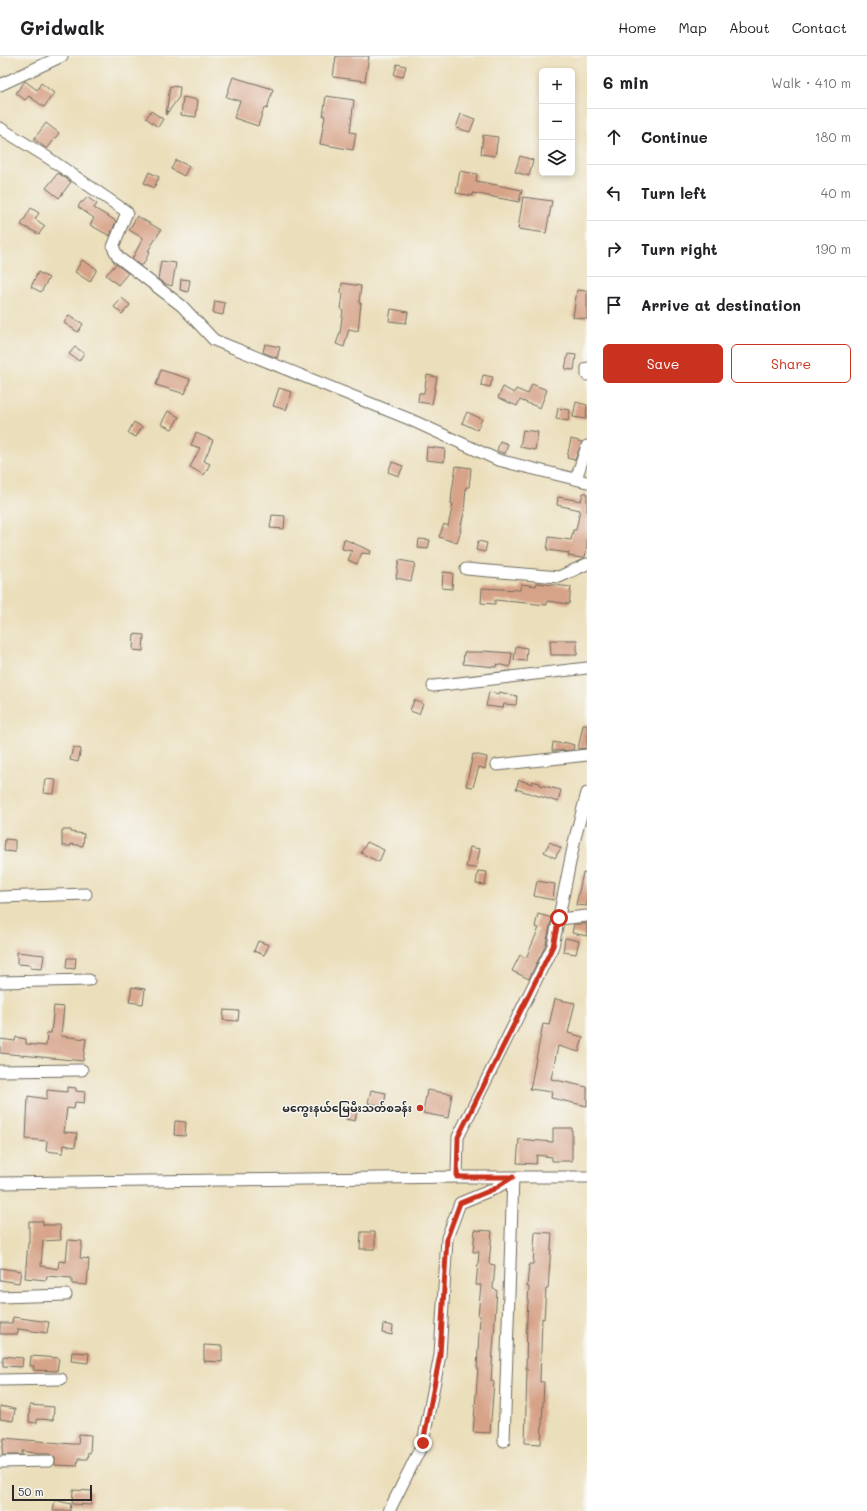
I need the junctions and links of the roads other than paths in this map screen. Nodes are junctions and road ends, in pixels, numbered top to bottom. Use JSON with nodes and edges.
{"nodes":[{"id":1,"x":62,"y":56,"type":"edge"},
{"id":2,"x":0,"y":85,"type":"edge"},
{"id":3,"x":0,"y":128,"type":"edge"},
{"id":4,"x":587,"y":368,"type":"edge"},
{"id":5,"x":587,"y":375,"type":"edge"},
{"id":6,"x":587,"y":446,"type":"edge"},
{"id":7,"x":582,"y":480,"type":"edge"},
{"id":8,"x":587,"y":564,"type":"edge"},
{"id":9,"x":466,"y":569,"type":"dead end"},
{"id":10,"x":587,"y":668,"type":"edge"},
{"id":11,"x":433,"y":686,"type":"dead end"},
{"id":12,"x":587,"y":755,"type":"edge"},
{"id":13,"x":497,"y":765,"type":"dead end"},
{"id":14,"x":587,"y":793,"type":"edge"},
{"id":15,"x":587,"y":836,"type":"edge"},
{"id":16,"x":576,"y":838,"type":"junction"},
{"id":17,"x":86,"y":894,"type":"dead end"},
{"id":18,"x":0,"y":897,"type":"edge"},
{"id":19,"x":587,"y":916,"type":"edge"},
{"id":20,"x":559,"y":918,"type":"junction"},
{"id":21,"x":89,"y":980,"type":"dead end"},
{"id":22,"x":0,"y":982,"type":"edge"},
{"id":23,"x":82,"y":1070,"type":"dead end"},
{"id":24,"x":0,"y":1071,"type":"edge"},
{"id":25,"x":457,"y":1177,"type":"junction"},
{"id":26,"x":513,"y":1177,"type":"junction"},
{"id":27,"x":587,"y":1177,"type":"edge"},
{"id":28,"x":0,"y":1183,"type":"edge"},
{"id":29,"x":66,"y":1295,"type":"dead end"},
{"id":30,"x":0,"y":1297,"type":"edge"},
{"id":31,"x":61,"y":1379,"type":"dead end"},
{"id":32,"x":0,"y":1380,"type":"edge"},
{"id":33,"x":504,"y":1441,"type":"dead end"},
{"id":34,"x":49,"y":1461,"type":"dead end"},
{"id":35,"x":0,"y":1462,"type":"edge"},
{"id":36,"x":389,"y":1511,"type":"edge"}],
"edges":[{"from":1,"to":2,"type":"street"},
{"from":3,"to":7,"type":"street"},
{"from":4,"to":5,"type":"street"},
{"from":6,"to":7,"type":"street"},
{"from":8,"to":9,"type":"street"},
{"from":10,"to":11,"type":"street"},
{"from":12,"to":13,"type":"street"},
{"from":14,"to":16,"type":"street"},
{"from":15,"to":16,"type":"street"},
{"from":16,"to":20,"type":"street"},
{"from":17,"to":18,"type":"street"},
{"from":19,"to":20,"type":"street"},
{"from":20,"to":25,"type":"street"},
{"from":21,"to":22,"type":"street"},
{"from":23,"to":24,"type":"street"},
{"from":25,"to":26,"type":"street"},
{"from":25,"to":28,"type":"street"},
{"from":26,"to":27,"type":"street"},
{"from":26,"to":33,"type":"street"},
{"from":26,"to":36,"type":"street"},
{"from":29,"to":30,"type":"street"},
{"from":31,"to":32,"type":"street"},
{"from":34,"to":35,"type":"street"}]}
